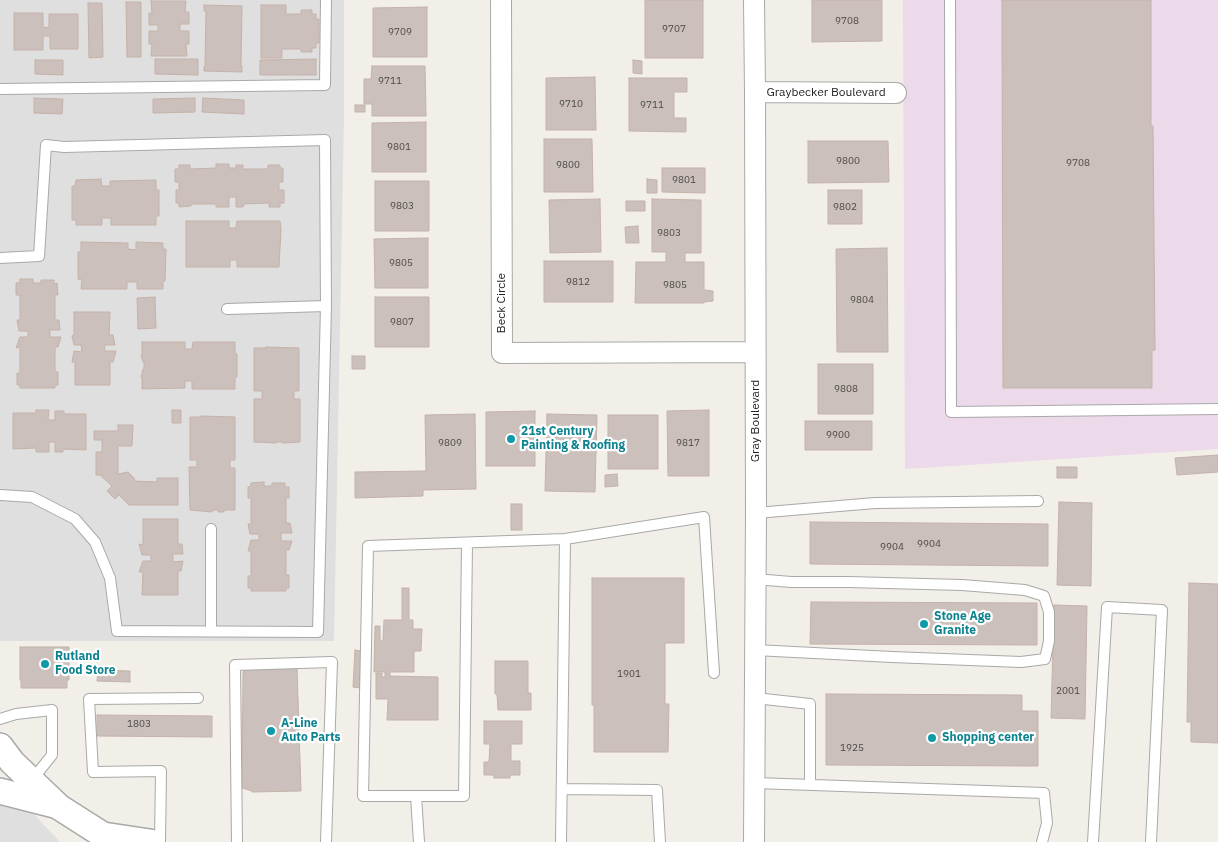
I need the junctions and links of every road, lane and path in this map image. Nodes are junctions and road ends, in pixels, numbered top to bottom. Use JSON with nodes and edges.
{"nodes":[{"id":1,"x":326,"y":0,"type":"edge"},
{"id":2,"x":501,"y":0,"type":"edge"},
{"id":3,"x":754,"y":0,"type":"edge"},
{"id":4,"x":950,"y":0,"type":"edge"},
{"id":5,"x":0,"y":89,"type":"edge"},
{"id":6,"x":755,"y":92,"type":"junction"},
{"id":7,"x":896,"y":93,"type":"dead end"},
{"id":8,"x":0,"y":258,"type":"edge"},
{"id":9,"x":326,"y":306,"type":"junction"},
{"id":10,"x":226,"y":309,"type":"dead end"},
{"id":11,"x":756,"y":352,"type":"junction"},
{"id":12,"x":1218,"y":409,"type":"edge"},
{"id":13,"x":0,"y":495,"type":"edge"},
{"id":14,"x":1038,"y":501,"type":"dead end"},
{"id":15,"x":756,"y":513,"type":"junction"},
{"id":16,"x":211,"y":530,"type":"dead end"},
{"id":17,"x":565,"y":539,"type":"junction"},
{"id":18,"x":467,"y":543,"type":"junction"},
{"id":19,"x":755,"y":579,"type":"junction"},
{"id":20,"x":211,"y":631,"type":"junction"},
{"id":21,"x":755,"y":650,"type":"junction"},
{"id":22,"x":714,"y":673,"type":"dead end"},
{"id":23,"x":198,"y":698,"type":"dead end"},
{"id":24,"x":755,"y":698,"type":"junction"},
{"id":25,"x":0,"y":719,"type":"edge"},
{"id":26,"x":0,"y":746,"type":"edge"},
{"id":27,"x":31,"y":780,"type":"junction"},
{"id":28,"x":755,"y":783,"type":"junction"},
{"id":29,"x":810,"y":785,"type":"junction"},
{"id":30,"x":562,"y":789,"type":"junction"},
{"id":31,"x":0,"y":791,"type":"edge"},
{"id":32,"x":416,"y":796,"type":"junction"},
{"id":33,"x":59,"y":807,"type":"junction"},
{"id":34,"x":102,"y":838,"type":"edge"},
{"id":35,"x":150,"y":842,"type":"edge"},
{"id":36,"x":160,"y":842,"type":"edge"},
{"id":37,"x":237,"y":842,"type":"edge"},
{"id":38,"x":326,"y":842,"type":"edge"},
{"id":39,"x":419,"y":842,"type":"edge"},
{"id":40,"x":561,"y":842,"type":"edge"},
{"id":41,"x":660,"y":842,"type":"edge"},
{"id":42,"x":754,"y":842,"type":"edge"},
{"id":43,"x":1042,"y":842,"type":"edge"},
{"id":44,"x":1093,"y":842,"type":"edge"},
{"id":45,"x":1151,"y":842,"type":"edge"}],
"edges":[{"from":1,"to":5,"type":"lane"},
{"from":2,"to":11,"type":"street","name":"Beck Circle"},
{"from":3,"to":6,"type":"street","name":"Gray Boulevard"},
{"from":4,"to":12,"type":"lane"},
{"from":6,"to":7,"type":"street","name":"Graybecker Boulevard"},
{"from":6,"to":11,"type":"street","name":"Gray Boulevard"},
{"from":8,"to":9,"type":"lane"},
{"from":9,"to":10,"type":"lane"},
{"from":9,"to":20,"type":"lane"},
{"from":11,"to":15,"type":"street","name":"Gray Boulevard"},
{"from":13,"to":20,"type":"lane"},
{"from":14,"to":15,"type":"lane"},
{"from":15,"to":19,"type":"street","name":"Gray Boulevard"},
{"from":16,"to":20,"type":"lane"},
{"from":17,"to":18,"type":"lane"},
{"from":17,"to":22,"type":"lane"},
{"from":17,"to":30,"type":"lane"},
{"from":18,"to":32,"type":"lane"},
{"from":18,"to":32,"type":"lane"},
{"from":19,"to":21,"type":"street","name":"Gray Boulevard"},
{"from":19,"to":21,"type":"lane"},
{"from":21,"to":24,"type":"street","name":"Gray Boulevard"},
{"from":23,"to":36,"type":"lane"},
{"from":24,"to":28,"type":"street","name":"Gray Boulevard"},
{"from":24,"to":29,"type":"lane"},
{"from":25,"to":27,"type":"lane"},
{"from":26,"to":27,"type":"street"},
{"from":27,"to":33,"type":"street"},
{"from":28,"to":29,"type":"lane"},
{"from":28,"to":42,"type":"street","name":"Gray Boulevard"},
{"from":29,"to":43,"type":"lane"},
{"from":30,"to":40,"type":"lane"},
{"from":30,"to":41,"type":"lane"},
{"from":31,"to":33,"type":"street"},
{"from":32,"to":39,"type":"lane"},
{"from":33,"to":34,"type":"street"},
{"from":34,"to":35,"type":"street"},
{"from":37,"to":38,"type":"lane"},
{"from":44,"to":45,"type":"lane"}]}
